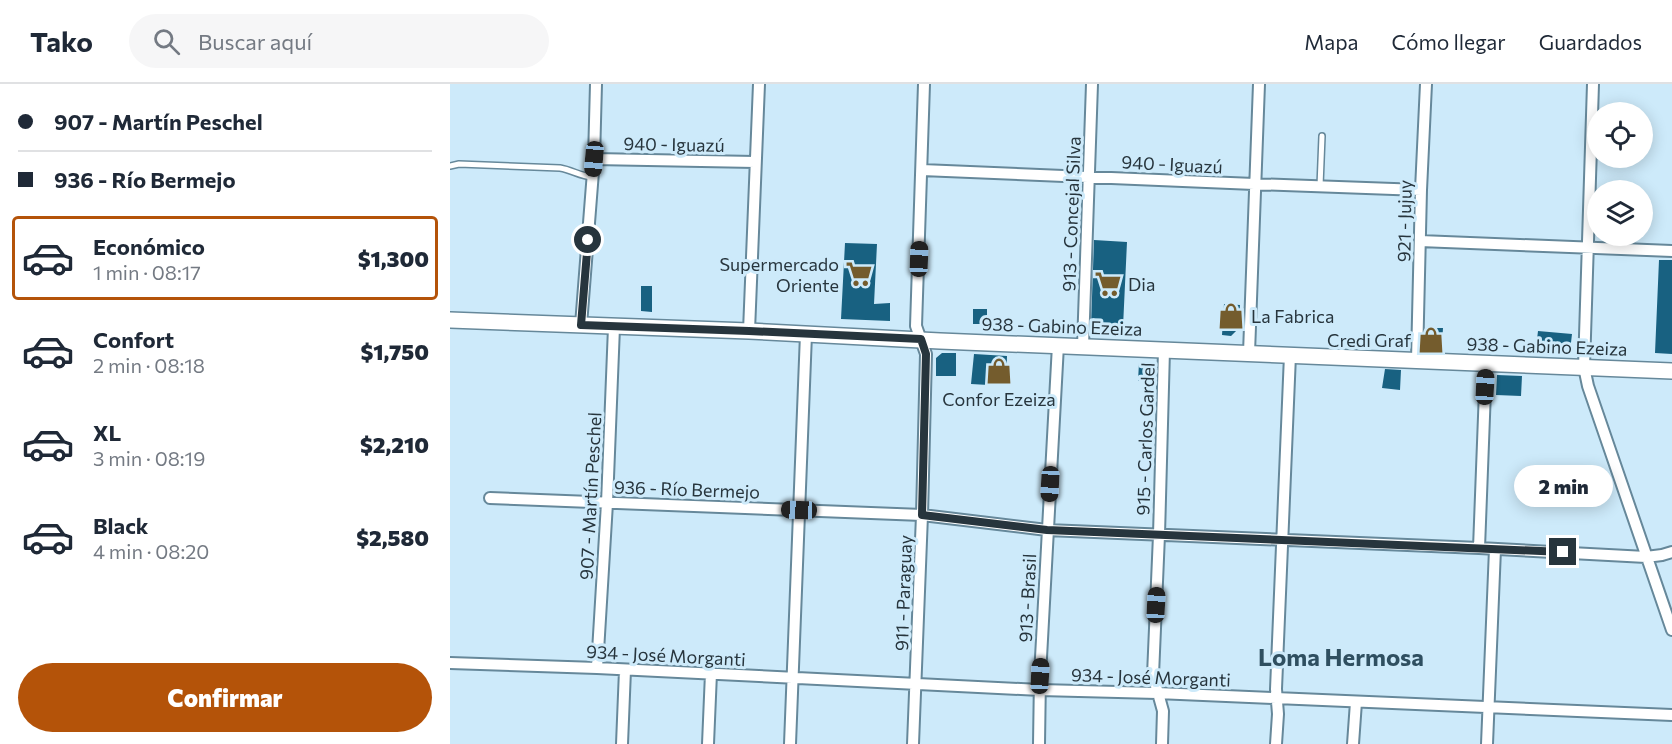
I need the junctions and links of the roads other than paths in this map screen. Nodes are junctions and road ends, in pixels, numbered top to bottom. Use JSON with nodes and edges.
{"nodes":[{"id":1,"x":596,"y":84,"type":"edge"},
{"id":2,"x":759,"y":84,"type":"edge"},
{"id":3,"x":924,"y":84,"type":"edge"},
{"id":4,"x":1092,"y":84,"type":"edge"},
{"id":5,"x":1259,"y":84,"type":"edge"},
{"id":6,"x":1426,"y":84,"type":"edge"},
{"id":7,"x":1593,"y":84,"type":"edge"},
{"id":8,"x":1322,"y":136,"type":"dead end"},
{"id":9,"x":594,"y":159,"type":"junction"},
{"id":10,"x":754,"y":162,"type":"junction"},
{"id":11,"x":450,"y":166,"type":"edge"},
{"id":12,"x":922,"y":170,"type":"junction"},
{"id":13,"x":592,"y":177,"type":"junction"},
{"id":14,"x":1089,"y":177,"type":"junction"},
{"id":15,"x":1254,"y":184,"type":"junction"},
{"id":16,"x":1320,"y":186,"type":"junction"},
{"id":17,"x":1421,"y":190,"type":"junction"},
{"id":18,"x":1420,"y":241,"type":"junction"},
{"id":19,"x":1587,"y":248,"type":"junction"},
{"id":20,"x":1672,"y":251,"type":"edge"},
{"id":21,"x":450,"y":320,"type":"edge"},
{"id":22,"x":581,"y":325,"type":"junction"},
{"id":23,"x":614,"y":327,"type":"junction"},
{"id":24,"x":749,"y":331,"type":"junction"},
{"id":25,"x":806,"y":334,"type":"junction"},
{"id":26,"x":921,"y":339,"type":"junction"},
{"id":27,"x":1058,"y":345,"type":"junction"},
{"id":28,"x":1083,"y":346,"type":"junction"},
{"id":29,"x":1164,"y":350,"type":"junction"},
{"id":30,"x":1249,"y":353,"type":"junction"},
{"id":31,"x":1290,"y":355,"type":"junction"},
{"id":32,"x":1417,"y":360,"type":"junction"},
{"id":33,"x":1486,"y":364,"type":"junction"},
{"id":34,"x":1584,"y":366,"type":"junction"},
{"id":35,"x":1672,"y":370,"type":"edge"},
{"id":36,"x":490,"y":498,"type":"dead end"},
{"id":37,"x":607,"y":503,"type":"junction"},
{"id":38,"x":799,"y":510,"type":"junction"},
{"id":39,"x":922,"y":515,"type":"junction"},
{"id":40,"x":1047,"y":530,"type":"junction"},
{"id":41,"x":1159,"y":536,"type":"junction"},
{"id":42,"x":1282,"y":540,"type":"junction"},
{"id":43,"x":1479,"y":548,"type":"junction"},
{"id":44,"x":1495,"y":549,"type":"junction"},
{"id":45,"x":1672,"y":552,"type":"edge"},
{"id":46,"x":1646,"y":557,"type":"junction"},
{"id":47,"x":1672,"y":630,"type":"edge"},
{"id":48,"x":450,"y":663,"type":"edge"},
{"id":49,"x":597,"y":668,"type":"junction"},
{"id":50,"x":625,"y":670,"type":"junction"},
{"id":51,"x":711,"y":674,"type":"junction"},
{"id":52,"x":792,"y":679,"type":"junction"},
{"id":53,"x":916,"y":684,"type":"junction"},
{"id":54,"x":1040,"y":690,"type":"junction"},
{"id":55,"x":1157,"y":693,"type":"junction"},
{"id":56,"x":1276,"y":698,"type":"junction"},
{"id":57,"x":1356,"y":702,"type":"junction"},
{"id":58,"x":1488,"y":707,"type":"junction"},
{"id":59,"x":1672,"y":714,"type":"edge"},
{"id":60,"x":622,"y":744,"type":"edge"},
{"id":61,"x":708,"y":744,"type":"edge"},
{"id":62,"x":790,"y":744,"type":"edge"},
{"id":63,"x":914,"y":744,"type":"edge"},
{"id":64,"x":1039,"y":744,"type":"edge"},
{"id":65,"x":1162,"y":744,"type":"edge"},
{"id":66,"x":1276,"y":744,"type":"edge"},
{"id":67,"x":1353,"y":744,"type":"edge"},
{"id":68,"x":1487,"y":744,"type":"edge"}],
"edges":[{"from":1,"to":9,"type":"street"},
{"from":2,"to":10,"type":"street"},
{"from":3,"to":12,"type":"street","name":"911 - Paraguay"},
{"from":4,"to":14,"type":"street","name":"913 - Concejal Silva"},
{"from":5,"to":15,"type":"street"},
{"from":6,"to":17,"type":"street","name":"921 - Jujuy"},
{"from":7,"to":19,"type":"street"},
{"from":8,"to":16,"type":"lane"},
{"from":9,"to":10,"type":"street","name":"940 - Iguazú"},
{"from":9,"to":13,"type":"street"},
{"from":10,"to":24,"type":"street"},
{"from":11,"to":13,"type":"lane"},
{"from":12,"to":14,"type":"street","name":"940 - Iguazú"},
{"from":12,"to":26,"type":"street","name":"911 - Paraguay"},
{"from":13,"to":22,"type":"street"},
{"from":14,"to":15,"type":"street","name":"940 - Iguazú"},
{"from":14,"to":28,"type":"street","name":"913 - Concejal Silva"},
{"from":15,"to":16,"type":"street","name":"940 - Iguazú"},
{"from":15,"to":30,"type":"street"},
{"from":16,"to":17,"type":"street","name":"940 - Iguazú"},
{"from":17,"to":18,"type":"street","name":"921 - Jujuy"},
{"from":18,"to":19,"type":"street"},
{"from":18,"to":32,"type":"street","name":"921 - Jujuy"},
{"from":19,"to":20,"type":"street"},
{"from":19,"to":34,"type":"street"},
{"from":21,"to":22,"type":"street","name":"938 - Gabino Ezeiza"},
{"from":22,"to":23,"type":"street","name":"938 - Gabino Ezeiza"},
{"from":23,"to":24,"type":"street","name":"938 - Gabino Ezeiza"},
{"from":23,"to":37,"type":"street","name":"907 - Martín Peschel"},
{"from":24,"to":25,"type":"street","name":"938 - Gabino Ezeiza"},
{"from":25,"to":26,"type":"street","name":"938 - Gabino Ezeiza"},
{"from":25,"to":38,"type":"street"},
{"from":26,"to":27,"type":"street","name":"938 - Gabino Ezeiza"},
{"from":26,"to":39,"type":"street","name":"911 - Paraguay"},
{"from":27,"to":28,"type":"street","name":"938 - Gabino Ezeiza"},
{"from":27,"to":40,"type":"street","name":"913 - Brasil"},
{"from":28,"to":29,"type":"street","name":"938 - Gabino Ezeiza"},
{"from":29,"to":30,"type":"street","name":"938 - Gabino Ezeiza"},
{"from":29,"to":41,"type":"street","name":"915 - Carlos Gardel"},
{"from":30,"to":31,"type":"street","name":"938 - Gabino Ezeiza"},
{"from":31,"to":32,"type":"street","name":"938 - Gabino Ezeiza"},
{"from":31,"to":42,"type":"street"},
{"from":32,"to":33,"type":"street","name":"938 - Gabino Ezeiza"},
{"from":33,"to":34,"type":"street","name":"938 - Gabino Ezeiza"},
{"from":33,"to":43,"type":"street"},
{"from":34,"to":35,"type":"street","name":"938 - Gabino Ezeiza"},
{"from":34,"to":46,"type":"street"},
{"from":36,"to":37,"type":"street","name":"936 - Río Bermejo"},
{"from":37,"to":38,"type":"street","name":"936 - Río Bermejo"},
{"from":37,"to":49,"type":"street","name":"907 - Martín Peschel"},
{"from":38,"to":39,"type":"street","name":"936 - Río Bermejo"},
{"from":38,"to":52,"type":"street"},
{"from":39,"to":40,"type":"street","name":"936 - Río Bermejo"},
{"from":39,"to":53,"type":"street","name":"911 - Paraguay"},
{"from":40,"to":41,"type":"street","name":"936 - Río Bermejo"},
{"from":40,"to":54,"type":"street","name":"913 - Brasil"},
{"from":41,"to":42,"type":"street","name":"936 - Río Bermejo"},
{"from":41,"to":55,"type":"street","name":"915 - Carlos Gardel"},
{"from":42,"to":43,"type":"street","name":"936 - Río Bermejo"},
{"from":42,"to":56,"type":"street"},
{"from":43,"to":44,"type":"street","name":"936 - Río Bermejo"},
{"from":44,"to":46,"type":"street","name":"936 - Río Bermejo"},
{"from":44,"to":58,"type":"street"},
{"from":45,"to":46,"type":"street","name":"936 - Río Bermejo"},
{"from":46,"to":47,"type":"street"},
{"from":48,"to":49,"type":"street","name":"934 - José Morganti"},
{"from":49,"to":50,"type":"street","name":"934 - José Morganti"},
{"from":50,"to":51,"type":"street","name":"934 - José Morganti"},
{"from":50,"to":60,"type":"street"},
{"from":51,"to":52,"type":"street","name":"934 - José Morganti"},
{"from":51,"to":61,"type":"street"},
{"from":52,"to":53,"type":"street","name":"934 - José Morganti"},
{"from":52,"to":62,"type":"street"},
{"from":53,"to":54,"type":"street","name":"934 - José Morganti"},
{"from":53,"to":63,"type":"street","name":"911 - Paraguay"},
{"from":54,"to":55,"type":"street","name":"934 - José Morganti"},
{"from":54,"to":64,"type":"street","name":"913 - Brasil"},
{"from":55,"to":56,"type":"street","name":"934 - José Morganti"},
{"from":55,"to":65,"type":"street","name":"915 - Carlos Gardel"},
{"from":56,"to":57,"type":"street","name":"934 - José Morganti"},
{"from":56,"to":66,"type":"street"},
{"from":57,"to":58,"type":"street","name":"934 - José Morganti"},
{"from":57,"to":67,"type":"street"},
{"from":58,"to":59,"type":"street","name":"934 - José Morganti"},
{"from":58,"to":68,"type":"street"}]}
